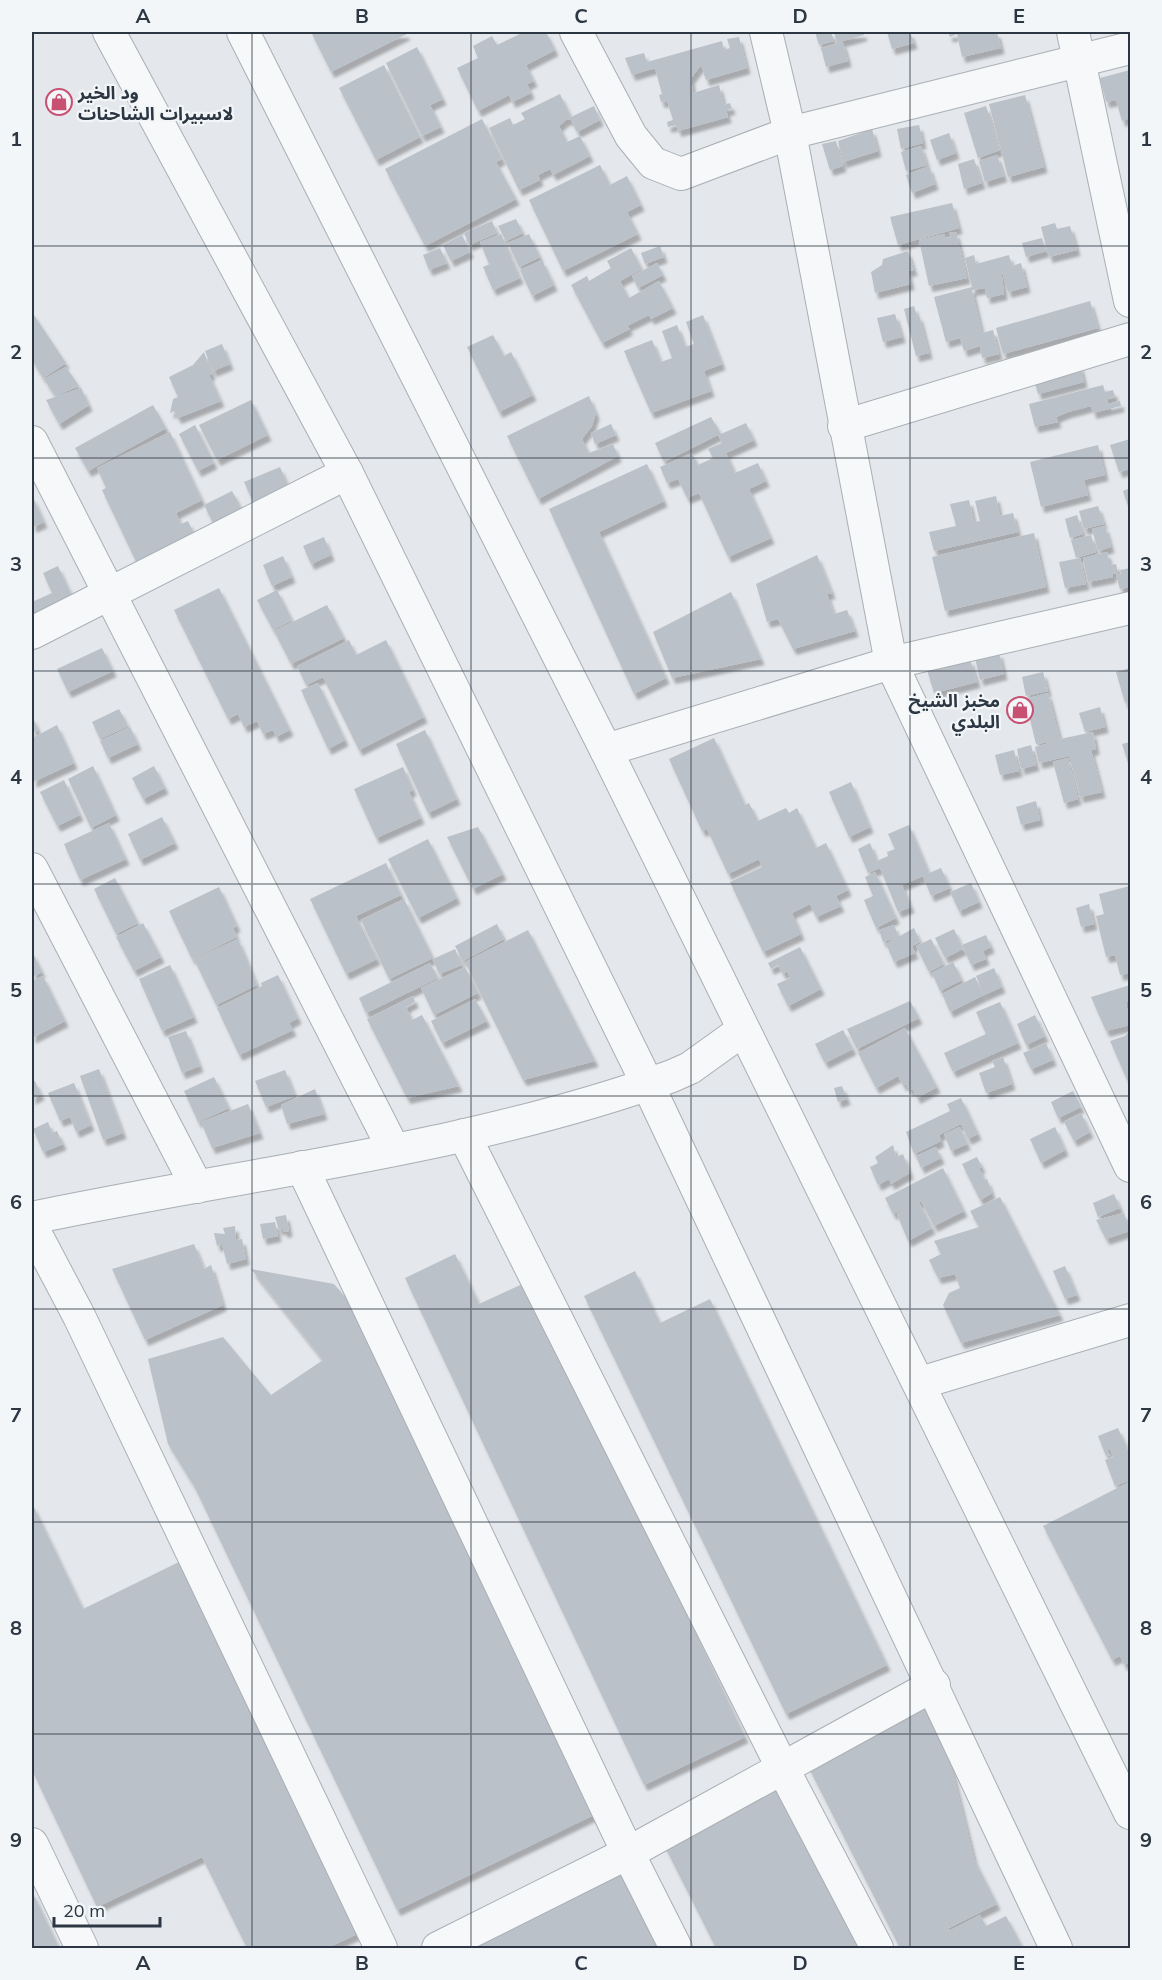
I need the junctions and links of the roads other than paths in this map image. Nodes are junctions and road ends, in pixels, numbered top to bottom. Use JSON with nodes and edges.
{"nodes":[{"id":1,"x":109,"y":32,"type":"edge"},
{"id":2,"x":243,"y":32,"type":"edge"},
{"id":3,"x":576,"y":32,"type":"edge"},
{"id":4,"x":766,"y":32,"type":"edge"},
{"id":5,"x":1074,"y":32,"type":"edge"},
{"id":6,"x":1131,"y":48,"type":"edge"},
{"id":7,"x":1082,"y":62,"type":"junction"},
{"id":8,"x":790,"y":133,"type":"junction"},
{"id":9,"x":1131,"y":301,"type":"edge"},
{"id":10,"x":1131,"y":339,"type":"edge"},
{"id":11,"x":844,"y":426,"type":"junction"},
{"id":12,"x":32,"y":442,"type":"edge"},
{"id":13,"x":347,"y":473,"type":"junction"},
{"id":14,"x":109,"y":593,"type":"junction"},
{"id":15,"x":1131,"y":608,"type":"edge"},
{"id":16,"x":32,"y":633,"type":"edge"},
{"id":17,"x":891,"y":663,"type":"junction"},
{"id":18,"x":606,"y":750,"type":"junction"},
{"id":19,"x":32,"y":869,"type":"edge"},
{"id":20,"x":743,"y":1030,"type":"junction"},
{"id":21,"x":648,"y":1085,"type":"junction"},
{"id":22,"x":464,"y":1135,"type":"junction"},
{"id":23,"x":393,"y":1148,"type":"junction"},
{"id":24,"x":1131,"y":1166,"type":"edge"},
{"id":25,"x":302,"y":1167,"type":"junction"},
{"id":26,"x":197,"y":1187,"type":"junction"},
{"id":27,"x":32,"y":1218,"type":"edge"},
{"id":28,"x":32,"y":1227,"type":"edge"},
{"id":29,"x":1131,"y":1320,"type":"edge"},
{"id":30,"x":920,"y":1383,"type":"junction"},
{"id":31,"x":934,"y":1685,"type":"junction"},
{"id":32,"x":783,"y":1769,"type":"junction"},
{"id":33,"x":1131,"y":1813,"type":"edge"},
{"id":34,"x":32,"y":1844,"type":"edge"},
{"id":35,"x":628,"y":1853,"type":"junction"},
{"id":36,"x":82,"y":1948,"type":"edge"},
{"id":37,"x":381,"y":1948,"type":"edge"},
{"id":38,"x":438,"y":1948,"type":"edge"},
{"id":39,"x":676,"y":1948,"type":"edge"},
{"id":40,"x":877,"y":1948,"type":"edge"},
{"id":41,"x":1056,"y":1948,"type":"edge"}],
"edges":[{"from":1,"to":13,"type":"street"},
{"from":2,"to":18,"type":"street"},
{"from":3,"to":8,"type":"street"},
{"from":4,"to":8,"type":"street"},
{"from":5,"to":7,"type":"street"},
{"from":6,"to":7,"type":"street"},
{"from":7,"to":8,"type":"street"},
{"from":7,"to":9,"type":"street"},
{"from":8,"to":11,"type":"street"},
{"from":10,"to":11,"type":"street"},
{"from":11,"to":17,"type":"street"},
{"from":12,"to":14,"type":"street"},
{"from":13,"to":14,"type":"street"},
{"from":13,"to":21,"type":"street"},
{"from":14,"to":16,"type":"street"},
{"from":14,"to":23,"type":"street"},
{"from":15,"to":17,"type":"street"},
{"from":17,"to":18,"type":"street"},
{"from":17,"to":24,"type":"street"},
{"from":18,"to":20,"type":"street"},
{"from":19,"to":26,"type":"street"},
{"from":20,"to":21,"type":"street"},
{"from":20,"to":30,"type":"street"},
{"from":21,"to":22,"type":"street"},
{"from":21,"to":31,"type":"street"},
{"from":22,"to":23,"type":"street"},
{"from":22,"to":32,"type":"street"},
{"from":23,"to":25,"type":"street"},
{"from":25,"to":26,"type":"street"},
{"from":25,"to":35,"type":"street"},
{"from":26,"to":27,"type":"street"},
{"from":28,"to":37,"type":"street"},
{"from":29,"to":30,"type":"street"},
{"from":30,"to":33,"type":"street"},
{"from":31,"to":32,"type":"street"},
{"from":31,"to":41,"type":"street"},
{"from":32,"to":35,"type":"street"},
{"from":32,"to":40,"type":"street"},
{"from":34,"to":36,"type":"street"},
{"from":35,"to":38,"type":"street"},
{"from":35,"to":39,"type":"street"}]}
